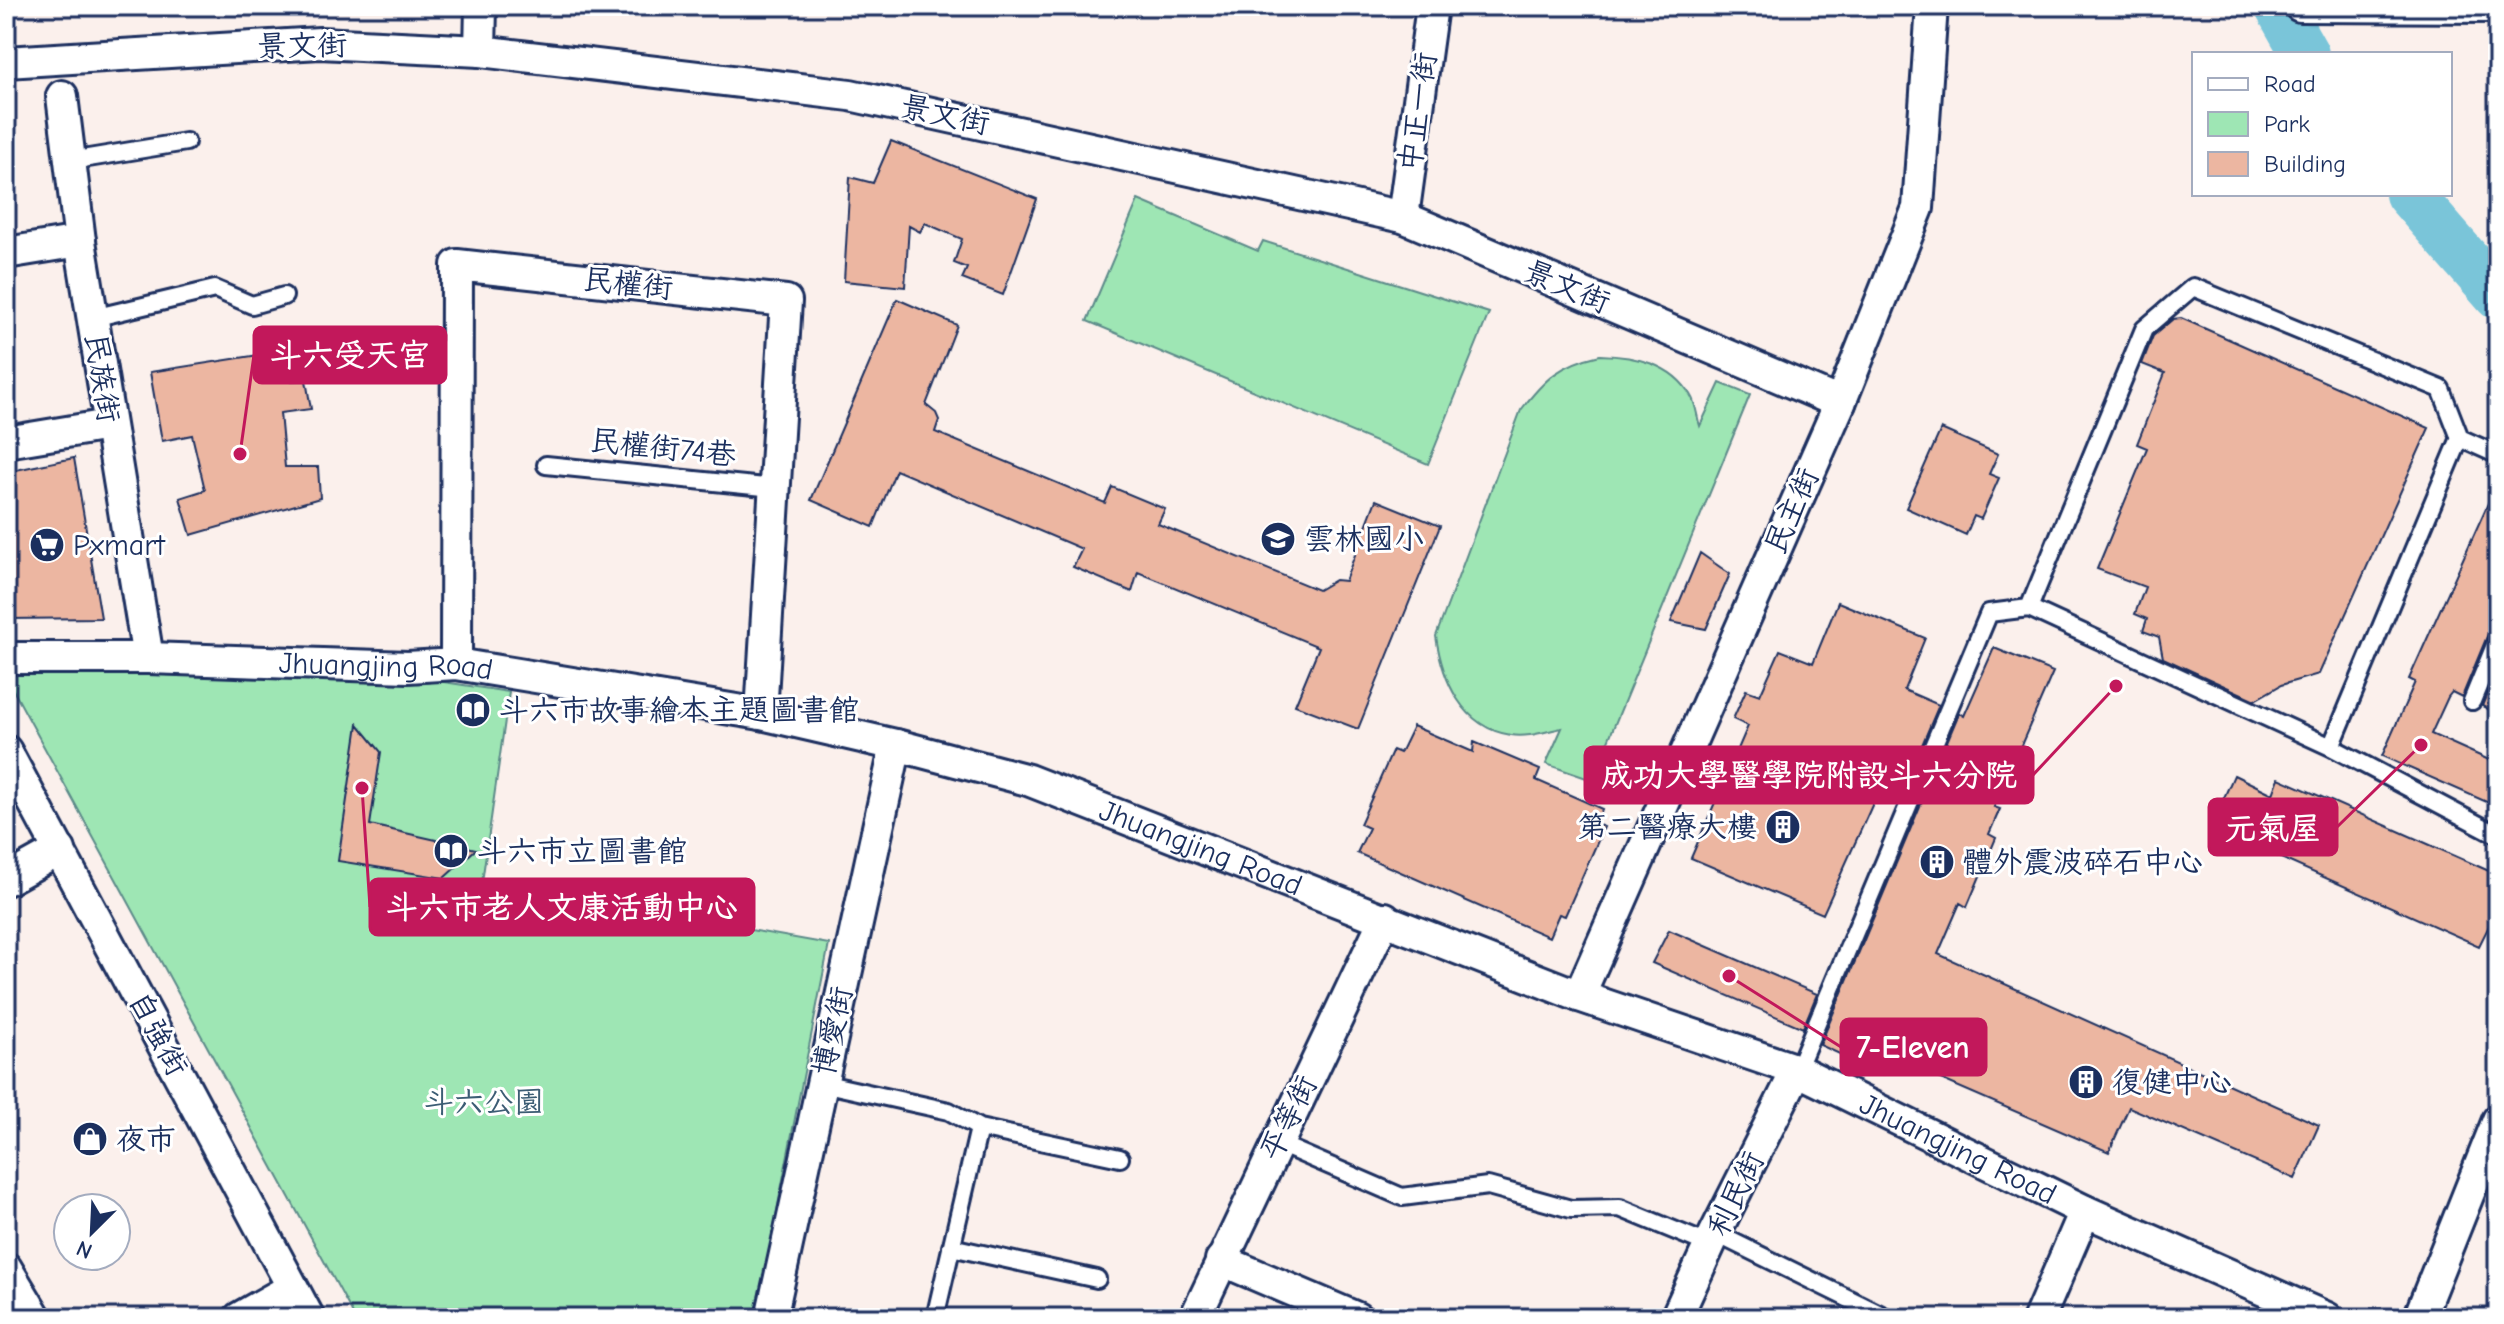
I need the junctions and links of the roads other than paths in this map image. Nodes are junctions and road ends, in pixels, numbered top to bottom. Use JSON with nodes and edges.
{"nodes":[{"id":1,"x":481,"y":6,"type":"edge"},
{"id":2,"x":1432,"y":6,"type":"edge"},
{"id":3,"x":1932,"y":6,"type":"edge"},
{"id":4,"x":2300,"y":6,"type":"edge"},
{"id":5,"x":2340,"y":7,"type":"edge"},
{"id":6,"x":2498,"y":7,"type":"edge"},
{"id":7,"x":480,"y":51,"type":"junction"},
{"id":8,"x":6,"y":62,"type":"edge"},
{"id":9,"x":62,"y":96,"type":"dead end"},
{"id":10,"x":186,"y":142,"type":"dead end"},
{"id":11,"x":70,"y":161,"type":"junction"},
{"id":12,"x":1403,"y":217,"type":"junction"},
{"id":13,"x":80,"y":241,"type":"junction"},
{"id":14,"x":6,"y":253,"type":"edge"},
{"id":15,"x":284,"y":296,"type":"dead end"},
{"id":16,"x":93,"y":318,"type":"junction"},
{"id":17,"x":1840,"y":403,"type":"junction"},
{"id":18,"x":109,"y":425,"type":"junction"},
{"id":19,"x":2460,"y":438,"type":"junction"},
{"id":20,"x":6,"y":442,"type":"edge"},
{"id":21,"x":2498,"y":455,"type":"edge"},
{"id":22,"x":546,"y":465,"type":"dead end"},
{"id":23,"x":774,"y":488,"type":"junction"},
{"id":24,"x":2029,"y":608,"type":"junction"},
{"id":25,"x":2498,"y":638,"type":"edge"},
{"id":26,"x":6,"y":658,"type":"edge"},
{"id":27,"x":148,"y":658,"type":"junction"},
{"id":28,"x":456,"y":664,"type":"junction"},
{"id":29,"x":2472,"y":701,"type":"dead end"},
{"id":30,"x":761,"y":714,"type":"junction"},
{"id":31,"x":896,"y":745,"type":"junction"},
{"id":32,"x":2331,"y":747,"type":"junction"},
{"id":33,"x":6,"y":751,"type":"edge"},
{"id":34,"x":2498,"y":835,"type":"edge"},
{"id":35,"x":60,"y":850,"type":"junction"},
{"id":36,"x":6,"y":880,"type":"edge"},
{"id":37,"x":1385,"y":918,"type":"junction"},
{"id":38,"x":1579,"y":996,"type":"junction"},
{"id":39,"x":1797,"y":1070,"type":"junction"},
{"id":40,"x":822,"y":1083,"type":"junction"},
{"id":41,"x":2498,"y":1120,"type":"edge"},
{"id":42,"x":979,"y":1128,"type":"junction"},
{"id":43,"x":1277,"y":1143,"type":"junction"},
{"id":44,"x":1120,"y":1158,"type":"dead end"},
{"id":45,"x":2085,"y":1211,"type":"junction"},
{"id":46,"x":1713,"y":1239,"type":"junction"},
{"id":47,"x":951,"y":1247,"type":"junction"},
{"id":48,"x":1221,"y":1260,"type":"junction"},
{"id":49,"x":6,"y":1268,"type":"edge"},
{"id":50,"x":1097,"y":1279,"type":"dead end"},
{"id":51,"x":292,"y":1288,"type":"junction"},
{"id":52,"x":36,"y":1318,"type":"edge"},
{"id":53,"x":239,"y":1318,"type":"edge"},
{"id":54,"x":309,"y":1318,"type":"edge"},
{"id":55,"x":771,"y":1318,"type":"edge"},
{"id":56,"x":935,"y":1318,"type":"edge"},
{"id":57,"x":1195,"y":1318,"type":"edge"},
{"id":58,"x":1357,"y":1318,"type":"edge"},
{"id":59,"x":1676,"y":1318,"type":"edge"},
{"id":60,"x":1888,"y":1318,"type":"edge"},
{"id":61,"x":2039,"y":1318,"type":"edge"},
{"id":62,"x":2327,"y":1318,"type":"edge"},
{"id":63,"x":2419,"y":1318,"type":"edge"}],
"edges":[{"from":1,"to":7,"type":"street"},
{"from":2,"to":12,"type":"street","name":"中正一街"},
{"from":3,"to":17,"type":"street","name":"民主街"},
{"from":4,"to":5,"type":"street"},
{"from":5,"to":6,"type":"street"},
{"from":7,"to":8,"type":"street","name":"景文街"},
{"from":7,"to":12,"type":"street","name":"景文街"},
{"from":9,"to":11,"type":"street","name":"民族街"},
{"from":10,"to":11,"type":"lane"},
{"from":11,"to":13,"type":"street","name":"民族街"},
{"from":12,"to":17,"type":"street","name":"景文街"},
{"from":13,"to":14,"type":"street"},
{"from":13,"to":16,"type":"street","name":"民族街"},
{"from":15,"to":16,"type":"lane"},
{"from":16,"to":18,"type":"street","name":"民族街"},
{"from":17,"to":38,"type":"street","name":"民主街"},
{"from":18,"to":20,"type":"street"},
{"from":18,"to":27,"type":"street","name":"民族街"},
{"from":19,"to":21,"type":"lane"},
{"from":19,"to":24,"type":"lane"},
{"from":19,"to":32,"type":"lane"},
{"from":22,"to":23,"type":"lane","name":"民權街74巷"},
{"from":23,"to":28,"type":"street","name":"民權街"},
{"from":23,"to":30,"type":"street","name":"民權街"},
{"from":24,"to":32,"type":"lane"},
{"from":24,"to":39,"type":"lane"},
{"from":25,"to":29,"type":"lane"},
{"from":26,"to":27,"type":"street","name":"Jhuangjing Road"},
{"from":27,"to":28,"type":"street","name":"Jhuangjing Road"},
{"from":28,"to":30,"type":"street","name":"Jhuangjing Road"},
{"from":30,"to":31,"type":"street","name":"Jhuangjing Road"},
{"from":31,"to":37,"type":"street","name":"Jhuangjing Road"},
{"from":31,"to":40,"type":"street","name":"博愛街"},
{"from":32,"to":34,"type":"lane"},
{"from":33,"to":35,"type":"street","name":"自強街"},
{"from":35,"to":36,"type":"street"},
{"from":35,"to":51,"type":"street","name":"自強街"},
{"from":37,"to":38,"type":"street","name":"Jhuangjing Road"},
{"from":37,"to":43,"type":"street","name":"平等街"},
{"from":38,"to":39,"type":"street","name":"Jhuangjing Road"},
{"from":39,"to":45,"type":"street","name":"Jhuangjing Road"},
{"from":39,"to":46,"type":"street","name":"利民街"},
{"from":40,"to":42,"type":"lane"},
{"from":40,"to":55,"type":"street","name":"博愛街"},
{"from":41,"to":63,"type":"street"},
{"from":42,"to":44,"type":"lane"},
{"from":42,"to":47,"type":"lane"},
{"from":43,"to":46,"type":"lane"},
{"from":43,"to":48,"type":"street","name":"平等街"},
{"from":45,"to":61,"type":"street"},
{"from":45,"to":62,"type":"street","name":"Jhuangjing Road"},
{"from":46,"to":59,"type":"street","name":"利民街"},
{"from":46,"to":60,"type":"lane"},
{"from":47,"to":50,"type":"lane"},
{"from":47,"to":56,"type":"lane"},
{"from":48,"to":57,"type":"street","name":"平等街"},
{"from":48,"to":58,"type":"street"},
{"from":49,"to":52,"type":"street"},
{"from":51,"to":53,"type":"street"},
{"from":51,"to":54,"type":"street","name":"自強街"}]}
